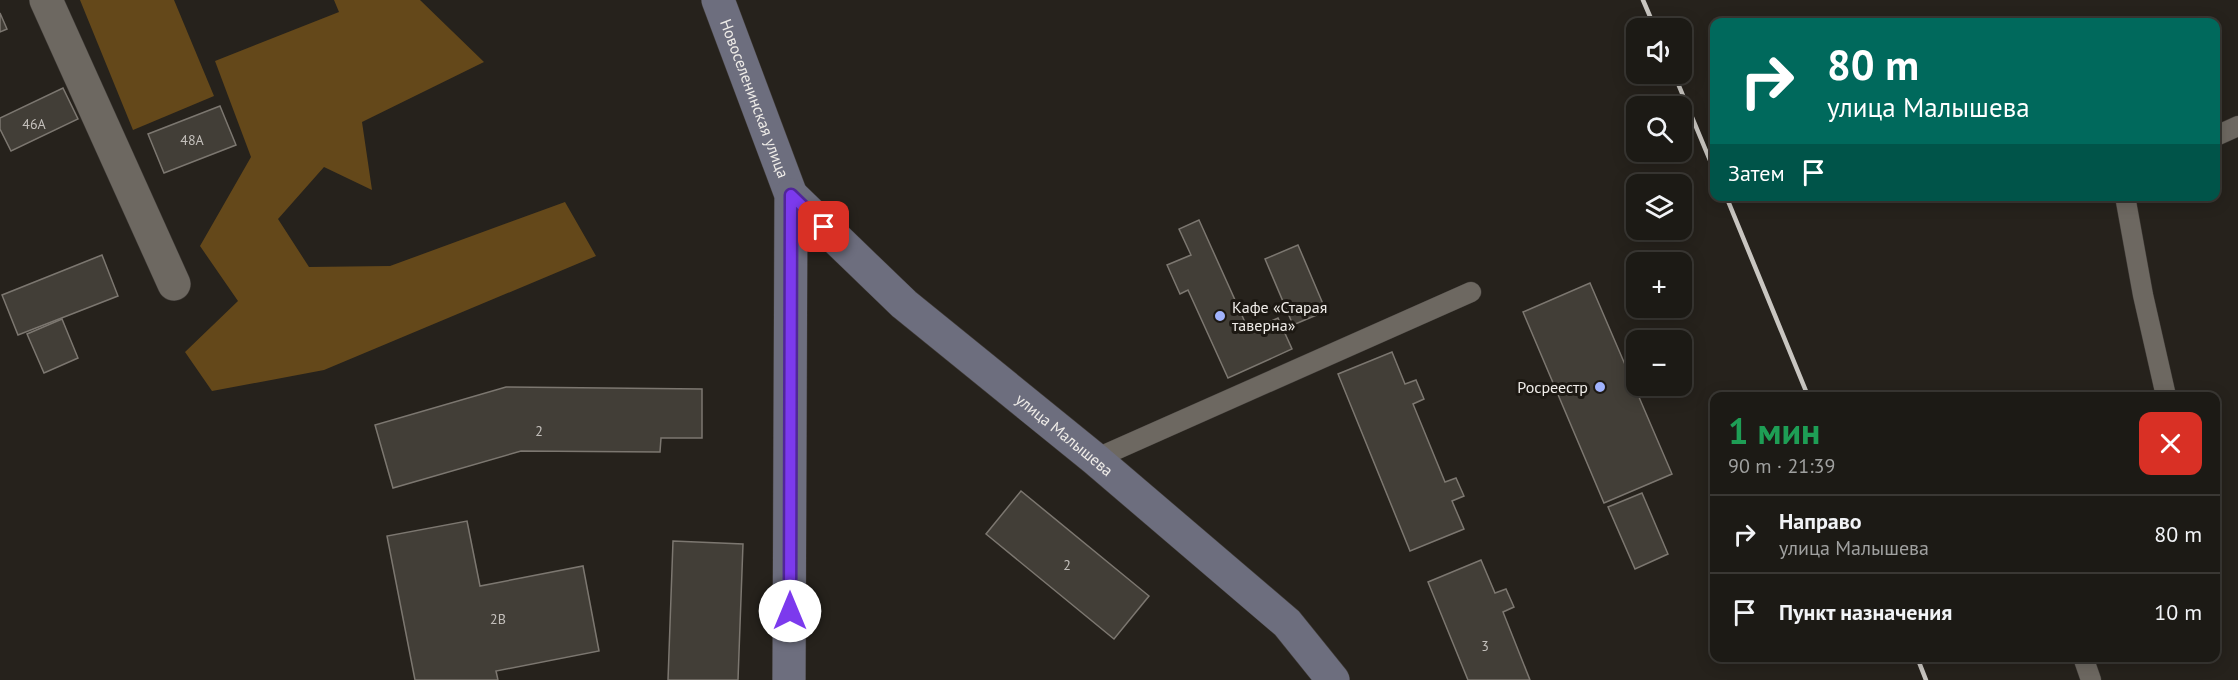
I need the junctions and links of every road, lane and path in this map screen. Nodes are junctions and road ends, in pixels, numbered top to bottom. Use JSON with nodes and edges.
{"nodes":[{"id":1,"x":46,"y":0,"type":"edge"},
{"id":2,"x":718,"y":0,"type":"edge"},
{"id":3,"x":2238,"y":126,"type":"edge"},
{"id":4,"x":2220,"y":134,"type":"edge"},
{"id":5,"x":791,"y":195,"type":"junction"},
{"id":6,"x":2126,"y":201,"type":"edge"},
{"id":7,"x":174,"y":284,"type":"dead end"},
{"id":8,"x":1471,"y":292,"type":"dead end"},
{"id":9,"x":2165,"y":392,"type":"edge"},
{"id":10,"x":1095,"y":459,"type":"junction"},
{"id":11,"x":2085,"y":662,"type":"edge"},
{"id":12,"x":789,"y":680,"type":"edge"},
{"id":13,"x":1333,"y":680,"type":"edge"},
{"id":14,"x":2091,"y":680,"type":"edge"}],
"edges":[{"from":1,"to":7,"type":"street"},
{"from":2,"to":5,"type":"street","name":"Новоселенинская улица"},
{"from":3,"to":4,"type":"lane"},
{"from":5,"to":10,"type":"street","name":"улица Малышева"},
{"from":5,"to":12,"type":"street"},
{"from":6,"to":9,"type":"lane"},
{"from":8,"to":10,"type":"lane"},
{"from":10,"to":13,"type":"street","name":"улица Малышева"},
{"from":11,"to":14,"type":"lane"}]}
